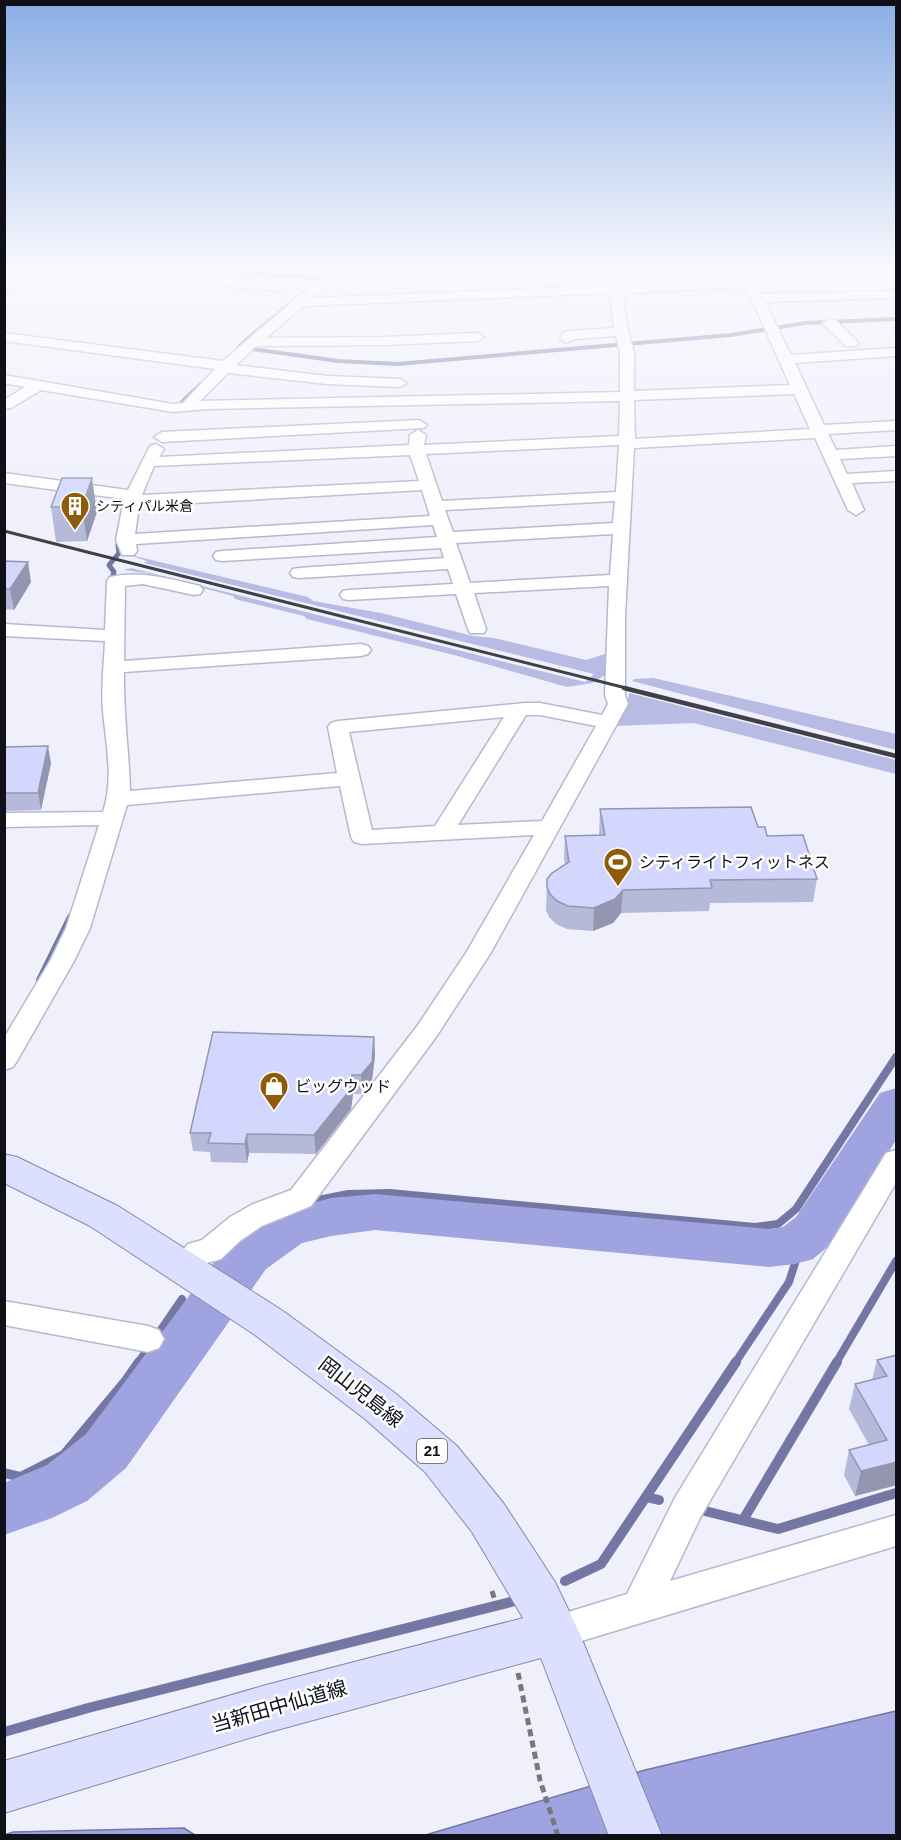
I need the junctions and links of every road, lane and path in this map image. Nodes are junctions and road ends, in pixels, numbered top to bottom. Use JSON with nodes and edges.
{"nodes":[{"id":1,"x":781,"y":354,"type":"edge"},
{"id":2,"x":140,"y":355,"type":"edge"},
{"id":3,"x":237,"y":355,"type":"edge"},
{"id":4,"x":625,"y":355,"type":"edge"},
{"id":5,"x":223,"y":366,"type":"junction"},
{"id":6,"x":403,"y":366,"type":"dead end"},
{"id":7,"x":4,"y":379,"type":"edge"},
{"id":8,"x":400,"y":383,"type":"junction"},
{"id":9,"x":38,"y":385,"type":"junction"},
{"id":10,"x":63,"y":389,"type":"junction"},
{"id":11,"x":798,"y":389,"type":"junction"},
{"id":12,"x":86,"y":393,"type":"junction"},
{"id":13,"x":627,"y":396,"type":"junction"},
{"id":14,"x":45,"y":400,"type":"dead end"},
{"id":15,"x":396,"y":400,"type":"junction"},
{"id":16,"x":423,"y":400,"type":"junction"},
{"id":17,"x":69,"y":404,"type":"dead end"},
{"id":18,"x":6,"y":405,"type":"dead end"},
{"id":19,"x":185,"y":407,"type":"junction"},
{"id":20,"x":419,"y":425,"type":"junction"},
{"id":21,"x":897,"y":425,"type":"edge"},
{"id":22,"x":818,"y":432,"type":"junction"},
{"id":23,"x":162,"y":437,"type":"junction"},
{"id":24,"x":627,"y":442,"type":"junction"},
{"id":25,"x":416,"y":449,"type":"junction"},
{"id":26,"x":897,"y":451,"type":"edge"},
{"id":27,"x":829,"y":455,"type":"junction"},
{"id":28,"x":148,"y":462,"type":"junction"},
{"id":29,"x":897,"y":476,"type":"edge"},
{"id":30,"x":4,"y":478,"type":"edge"},
{"id":31,"x":841,"y":479,"type":"junction"},
{"id":32,"x":428,"y":485,"type":"junction"},
{"id":33,"x":624,"y":496,"type":"junction"},
{"id":34,"x":134,"y":499,"type":"junction"},
{"id":35,"x":855,"y":510,"type":"dead end"},
{"id":36,"x":437,"y":513,"type":"junction"},
{"id":37,"x":622,"y":528,"type":"junction"},
{"id":38,"x":446,"y":540,"type":"junction"},
{"id":39,"x":222,"y":556,"type":"dead end"},
{"id":40,"x":583,"y":566,"type":"dead end"},
{"id":41,"x":299,"y":573,"type":"dead end"},
{"id":42,"x":458,"y":575,"type":"junction"},
{"id":43,"x":618,"y":580,"type":"junction"},
{"id":44,"x":194,"y":590,"type":"dead end"},
{"id":45,"x":349,"y":595,"type":"dead end"},
{"id":46,"x":477,"y":628,"type":"dead end"},
{"id":47,"x":4,"y":630,"type":"edge"},
{"id":48,"x":110,"y":635,"type":"junction"},
{"id":49,"x":361,"y":650,"type":"dead end"},
{"id":50,"x":115,"y":667,"type":"junction"},
{"id":51,"x":519,"y":710,"type":"junction"},
{"id":52,"x":608,"y":722,"type":"junction"},
{"id":53,"x":348,"y":779,"type":"junction"},
{"id":54,"x":108,"y":814,"type":"junction"},
{"id":55,"x":4,"y":820,"type":"edge"},
{"id":56,"x":550,"y":827,"type":"junction"},
{"id":57,"x":442,"y":833,"type":"junction"},
{"id":58,"x":4,"y":1061,"type":"edge"},
{"id":59,"x":897,"y":1160,"type":"edge"},
{"id":60,"x":4,"y":1167,"type":"edge"},
{"id":61,"x":209,"y":1285,"type":"junction"},
{"id":62,"x":4,"y":1313,"type":"edge"},
{"id":63,"x":148,"y":1339,"type":"dead end"},
{"id":64,"x":897,"y":1531,"type":"edge"},
{"id":65,"x":495,"y":1599,"type":"dead end"},
{"id":66,"x":498,"y":1608,"type":"dead end"},
{"id":67,"x":639,"y":1608,"type":"junction"},
{"id":68,"x":561,"y":1644,"type":"junction"},
{"id":69,"x":518,"y":1672,"type":"dead end"},
{"id":70,"x":4,"y":1787,"type":"edge"},
{"id":71,"x":558,"y":1836,"type":"edge"},
{"id":72,"x":636,"y":1836,"type":"edge"}],
"edges":[{"from":1,"to":11,"type":"street"},
{"from":2,"to":5,"type":"street"},
{"from":3,"to":5,"type":"street"},
{"from":4,"to":13,"type":"street"},
{"from":5,"to":8,"type":"street"},
{"from":5,"to":19,"type":"street"},
{"from":6,"to":8,"type":"street"},
{"from":7,"to":9,"type":"street"},
{"from":8,"to":15,"type":"street"},
{"from":9,"to":10,"type":"street"},
{"from":9,"to":18,"type":"street"},
{"from":10,"to":12,"type":"street"},
{"from":10,"to":14,"type":"street"},
{"from":11,"to":13,"type":"street"},
{"from":11,"to":22,"type":"street"},
{"from":12,"to":17,"type":"street"},
{"from":12,"to":19,"type":"street"},
{"from":13,"to":16,"type":"street"},
{"from":13,"to":24,"type":"street"},
{"from":15,"to":16,"type":"street"},
{"from":15,"to":19,"type":"street"},
{"from":16,"to":20,"type":"street"},
{"from":19,"to":23,"type":"street"},
{"from":20,"to":23,"type":"street"},
{"from":20,"to":25,"type":"street"},
{"from":21,"to":22,"type":"street"},
{"from":22,"to":24,"type":"street"},
{"from":22,"to":27,"type":"street"},
{"from":23,"to":28,"type":"street"},
{"from":24,"to":25,"type":"street"},
{"from":24,"to":33,"type":"street"},
{"from":25,"to":28,"type":"street"},
{"from":25,"to":32,"type":"street"},
{"from":26,"to":27,"type":"street"},
{"from":27,"to":31,"type":"street"},
{"from":28,"to":34,"type":"street"},
{"from":29,"to":31,"type":"street"},
{"from":30,"to":34,"type":"street"},
{"from":31,"to":35,"type":"street"},
{"from":32,"to":34,"type":"street"},
{"from":32,"to":36,"type":"street"},
{"from":33,"to":36,"type":"street"},
{"from":33,"to":37,"type":"street"},
{"from":34,"to":36,"type":"street"},
{"from":36,"to":38,"type":"street"},
{"from":37,"to":38,"type":"street"},
{"from":37,"to":43,"type":"street"},
{"from":38,"to":39,"type":"street"},
{"from":38,"to":42,"type":"street"},
{"from":40,"to":42,"type":"street"},
{"from":41,"to":42,"type":"street"},
{"from":42,"to":43,"type":"street"},
{"from":42,"to":45,"type":"street"},
{"from":42,"to":46,"type":"street"},
{"from":43,"to":52,"type":"street"},
{"from":44,"to":48,"type":"street"},
{"from":47,"to":48,"type":"street"},
{"from":48,"to":50,"type":"street"},
{"from":49,"to":50,"type":"street"},
{"from":50,"to":54,"type":"street"},
{"from":51,"to":52,"type":"street"},
{"from":51,"to":53,"type":"street"},
{"from":51,"to":57,"type":"street"},
{"from":52,"to":56,"type":"street"},
{"from":53,"to":54,"type":"street"},
{"from":53,"to":57,"type":"street"},
{"from":54,"to":55,"type":"street"},
{"from":54,"to":58,"type":"street"},
{"from":56,"to":57,"type":"street"},
{"from":56,"to":61,"type":"street"},
{"from":59,"to":67,"type":"street"},
{"from":60,"to":61,"type":"main road","name":"岡山児島線","number":"21"},
{"from":61,"to":68,"type":"main road","name":"岡山児島線","number":"21"},
{"from":62,"to":63,"type":"street"},
{"from":64,"to":67,"type":"street"},
{"from":65,"to":66,"type":"path"},
{"from":67,"to":68,"type":"street"},
{"from":68,"to":70,"type":"main road","name":"当新田中仙道線"},
{"from":68,"to":72,"type":"main road","name":"岡山児島線","number":"21"},
{"from":69,"to":71,"type":"path"}]}
